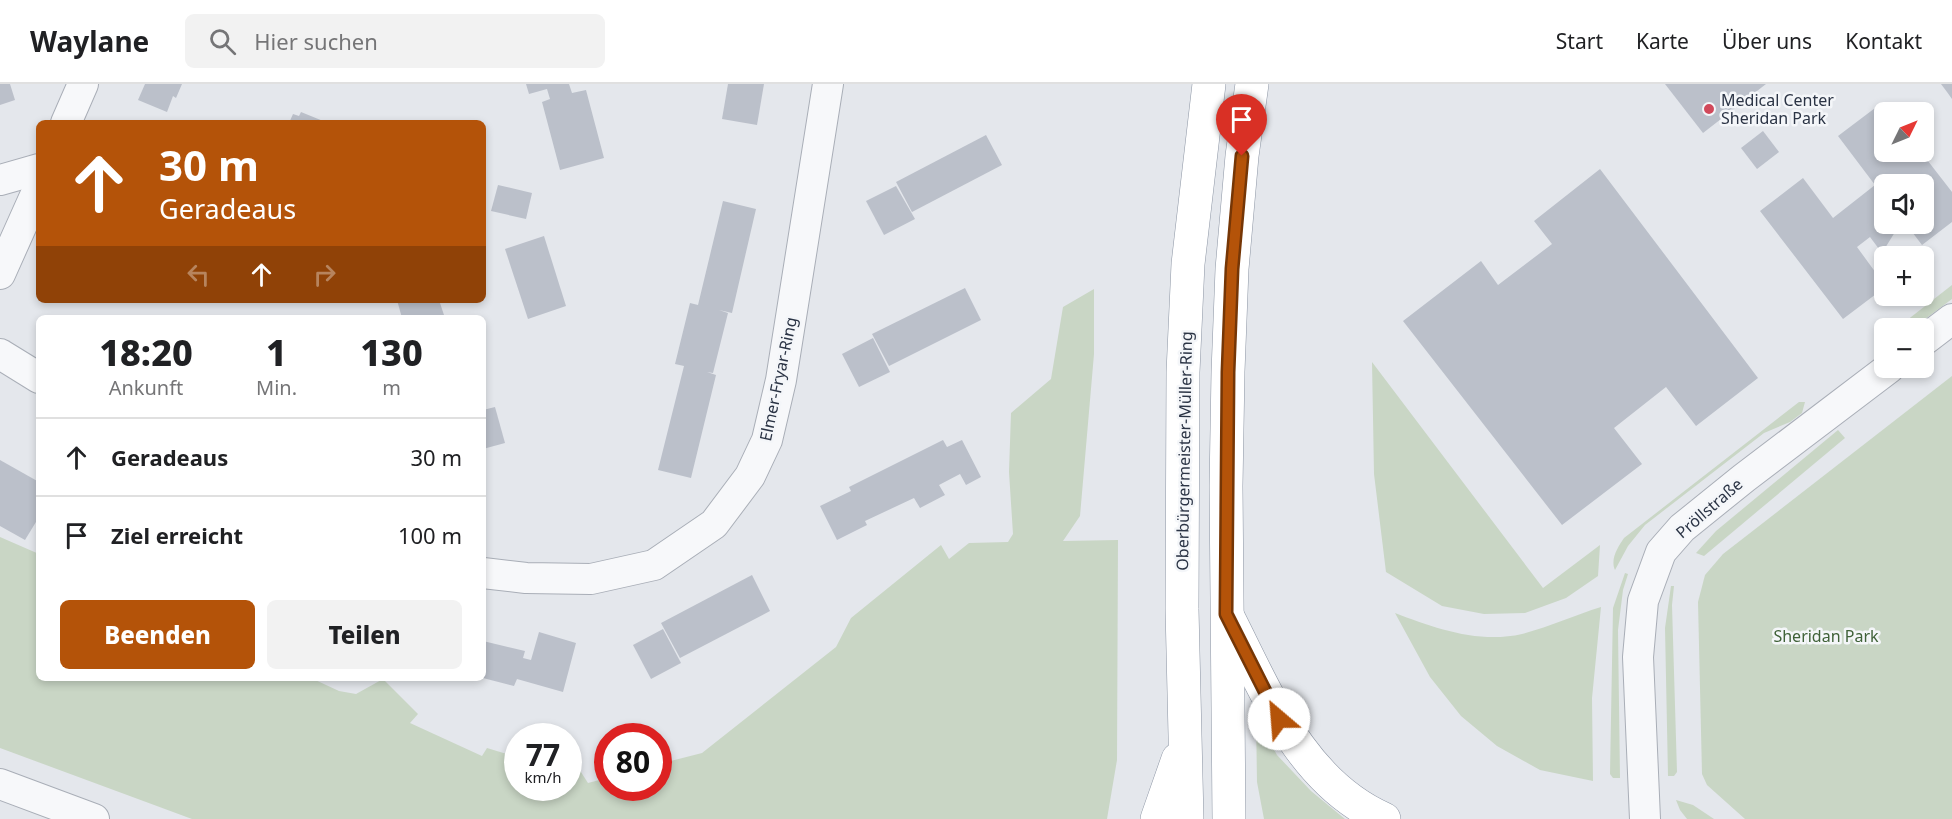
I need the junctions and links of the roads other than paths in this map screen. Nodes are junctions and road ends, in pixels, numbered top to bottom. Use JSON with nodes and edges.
{"nodes":[{"id":1,"x":82,"y":84,"type":"edge"},
{"id":2,"x":828,"y":84,"type":"edge"},
{"id":3,"x":1209,"y":84,"type":"edge"},
{"id":4,"x":1252,"y":84,"type":"edge"},
{"id":5,"x":67,"y":120,"type":"edge"},
{"id":6,"x":36,"y":170,"type":"edge"},
{"id":7,"x":0,"y":180,"type":"edge"},
{"id":8,"x":36,"y":194,"type":"edge"},
{"id":9,"x":0,"y":274,"type":"edge"},
{"id":10,"x":1952,"y":320,"type":"edge"},
{"id":11,"x":1934,"y":334,"type":"edge"},
{"id":12,"x":0,"y":354,"type":"edge"},
{"id":13,"x":36,"y":376,"type":"edge"},
{"id":14,"x":1876,"y":378,"type":"edge"},
{"id":15,"x":486,"y":573,"type":"edge"},
{"id":16,"x":1226,"y":614,"type":"junction"},
{"id":17,"x":1185,"y":740,"type":"junction"},
{"id":18,"x":0,"y":784,"type":"edge"},
{"id":19,"x":94,"y":819,"type":"edge"},
{"id":20,"x":1157,"y":819,"type":"edge"},
{"id":21,"x":1187,"y":819,"type":"edge"},
{"id":22,"x":1229,"y":819,"type":"edge"},
{"id":23,"x":1384,"y":819,"type":"edge"},
{"id":24,"x":1645,"y":819,"type":"edge"}],
"edges":[{"from":1,"to":5,"type":"street"},
{"from":2,"to":15,"type":"street","name":"Elmer-Fryar-Ring"},
{"from":3,"to":17,"type":"highway","name":"Oberbürgermeister-Müller-Ring"},
{"from":4,"to":16,"type":"highway"},
{"from":6,"to":7,"type":"street"},
{"from":8,"to":9,"type":"street"},
{"from":10,"to":11,"type":"street"},
{"from":12,"to":13,"type":"street"},
{"from":14,"to":24,"type":"street","name":"Pröllstraße"},
{"from":16,"to":22,"type":"highway"},
{"from":16,"to":23,"type":"highway"},
{"from":17,"to":20,"type":"highway"},
{"from":17,"to":21,"type":"highway","name":"Oberbürgermeister-Müller-Ring"},
{"from":18,"to":19,"type":"street"}]}
